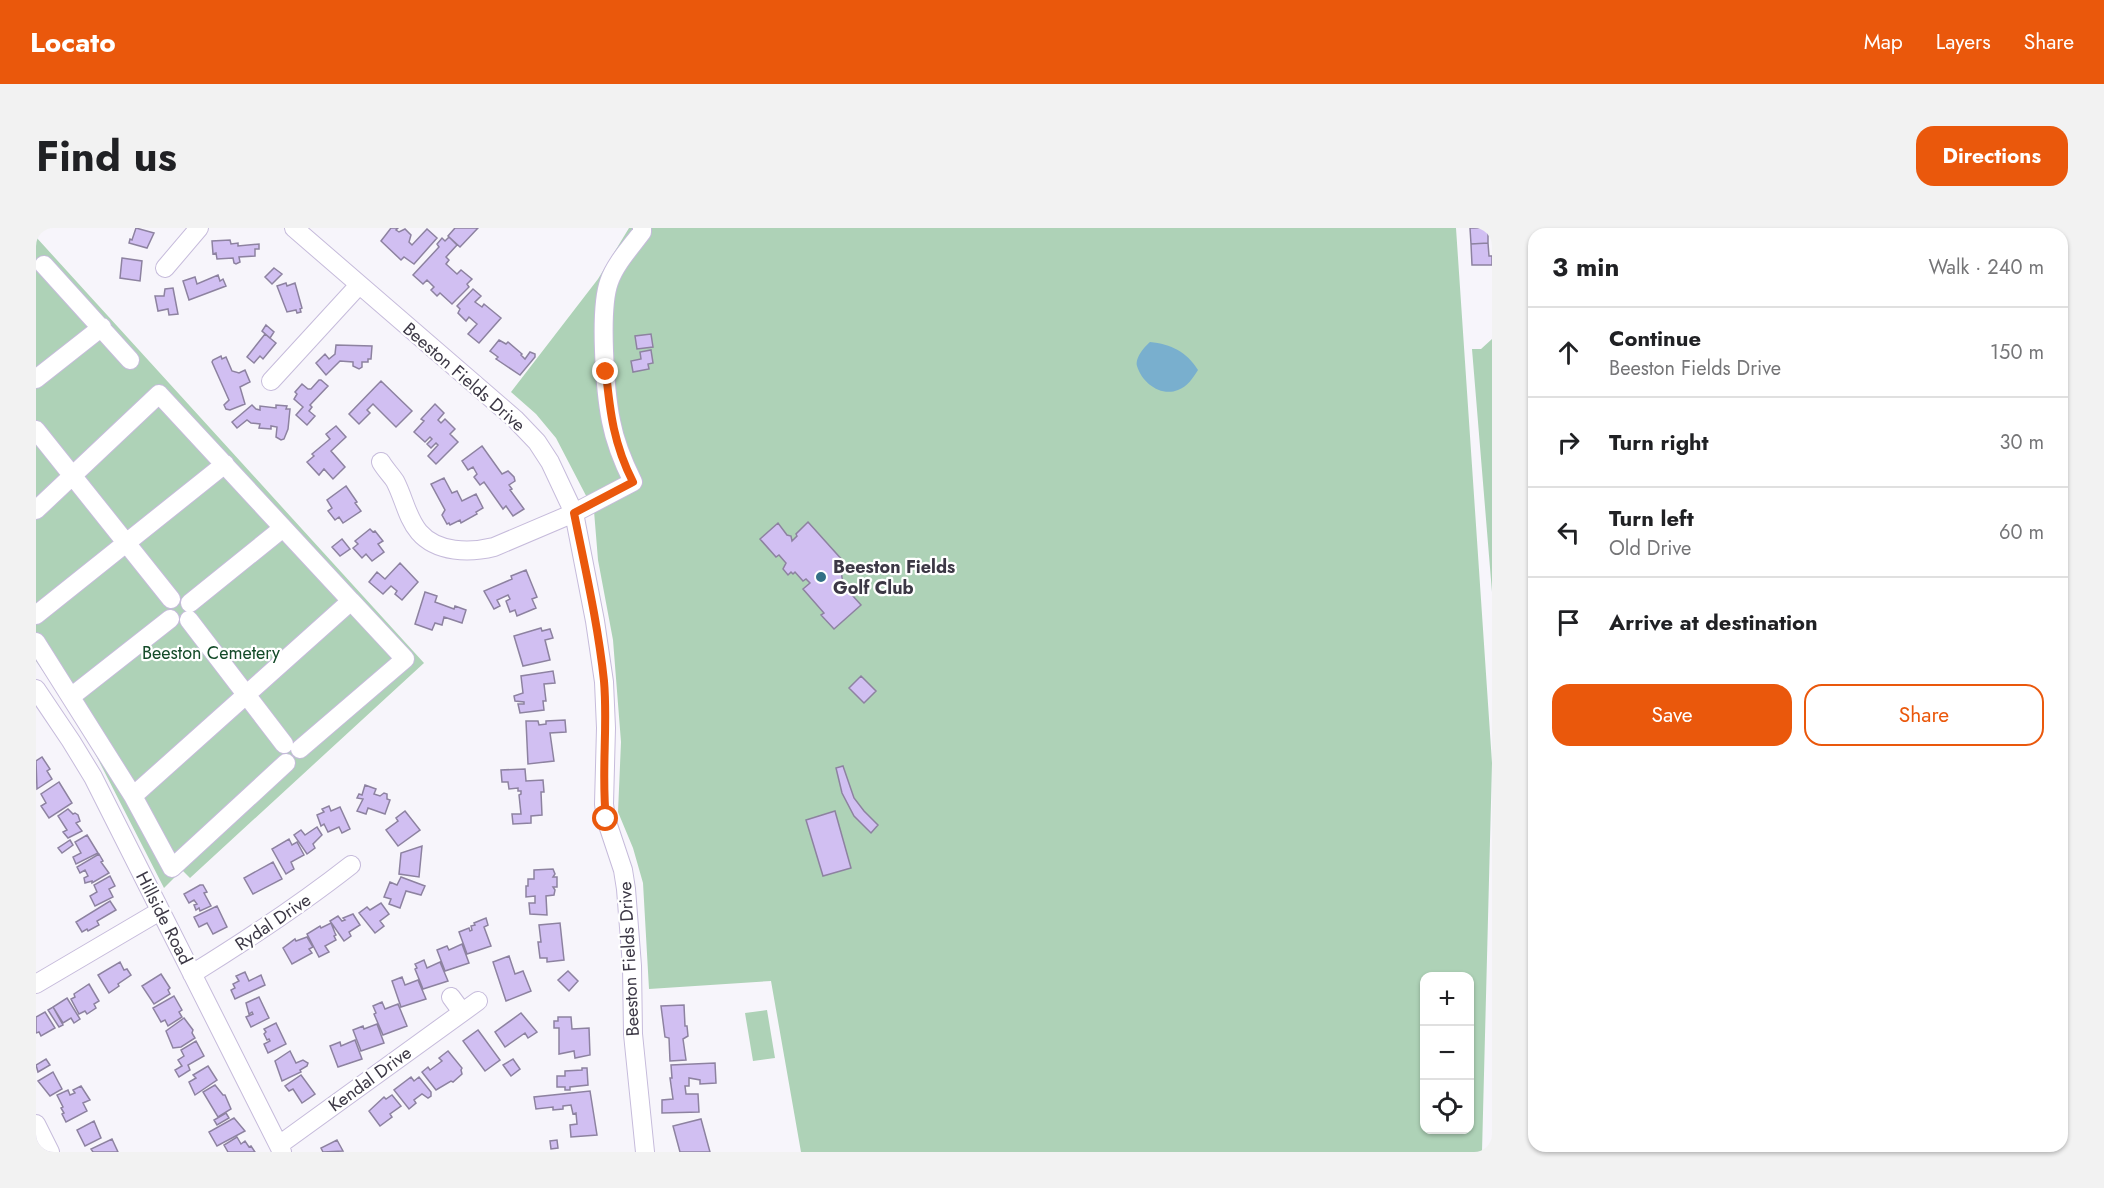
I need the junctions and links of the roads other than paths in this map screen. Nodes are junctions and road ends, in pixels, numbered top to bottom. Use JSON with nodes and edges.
{"nodes":[{"id":1,"x":199,"y":228,"type":"edge"},
{"id":2,"x":294,"y":228,"type":"edge"},
{"id":3,"x":642,"y":228,"type":"edge"},
{"id":4,"x":39,"y":264,"type":"edge"},
{"id":5,"x":165,"y":268,"type":"dead end"},
{"id":6,"x":359,"y":285,"type":"junction"},
{"id":7,"x":102,"y":327,"type":"junction"},
{"id":8,"x":130,"y":360,"type":"dead end"},
{"id":9,"x":36,"y":379,"type":"edge"},
{"id":10,"x":271,"y":381,"type":"dead end"},
{"id":11,"x":36,"y":430,"type":"edge"},
{"id":12,"x":381,"y":462,"type":"dead end"},
{"id":13,"x":225,"y":464,"type":"junction"},
{"id":14,"x":73,"y":476,"type":"junction"},
{"id":15,"x":36,"y":510,"type":"edge"},
{"id":16,"x":574,"y":513,"type":"junction"},
{"id":17,"x":283,"y":528,"type":"junction"},
{"id":18,"x":127,"y":544,"type":"junction"},
{"id":19,"x":171,"y":599,"type":"junction"},
{"id":20,"x":351,"y":601,"type":"junction"},
{"id":21,"x":189,"y":611,"type":"junction"},
{"id":22,"x":36,"y":615,"type":"edge"},
{"id":23,"x":170,"y":619,"type":"junction"},
{"id":24,"x":36,"y":642,"type":"edge"},
{"id":25,"x":36,"y":689,"type":"edge"},
{"id":26,"x":246,"y":695,"type":"junction"},
{"id":27,"x":72,"y":696,"type":"junction"},
{"id":28,"x":292,"y":746,"type":"junction"},
{"id":29,"x":133,"y":796,"type":"junction"},
{"id":30,"x":351,"y":865,"type":"dead end"},
{"id":31,"x":160,"y":910,"type":"junction"},
{"id":32,"x":192,"y":974,"type":"junction"},
{"id":33,"x":36,"y":984,"type":"edge"},
{"id":34,"x":451,"y":998,"type":"dead end"},
{"id":35,"x":478,"y":1001,"type":"dead end"},
{"id":36,"x":462,"y":1012,"type":"junction"},
{"id":37,"x":36,"y":1124,"type":"edge"},
{"id":38,"x":280,"y":1149,"type":"edge"},
{"id":39,"x":50,"y":1152,"type":"edge"},
{"id":40,"x":645,"y":1152,"type":"edge"}],
"edges":[{"from":1,"to":5,"type":"street"},
{"from":2,"to":6,"type":"street","name":"Beeston Fields Drive"},
{"from":3,"to":16,"type":"street"},
{"from":4,"to":7,"type":"street"},
{"from":6,"to":10,"type":"street"},
{"from":6,"to":16,"type":"street","name":"Beeston Fields Drive"},
{"from":7,"to":8,"type":"street"},
{"from":7,"to":9,"type":"street"},
{"from":11,"to":14,"type":"street"},
{"from":12,"to":16,"type":"street"},
{"from":13,"to":14,"type":"street"},
{"from":13,"to":17,"type":"street"},
{"from":13,"to":18,"type":"street"},
{"from":14,"to":15,"type":"street"},
{"from":14,"to":18,"type":"street"},
{"from":16,"to":40,"type":"street","name":"Beeston Fields Drive"},
{"from":17,"to":20,"type":"street"},
{"from":17,"to":21,"type":"street"},
{"from":18,"to":19,"type":"street"},
{"from":18,"to":22,"type":"street"},
{"from":19,"to":21,"type":"street"},
{"from":19,"to":23,"type":"street"},
{"from":20,"to":26,"type":"street"},
{"from":20,"to":28,"type":"street"},
{"from":21,"to":23,"type":"street"},
{"from":21,"to":26,"type":"street"},
{"from":23,"to":27,"type":"street"},
{"from":24,"to":27,"type":"street"},
{"from":25,"to":31,"type":"street","name":"Hillside Road"},
{"from":26,"to":28,"type":"street"},
{"from":26,"to":29,"type":"street"},
{"from":27,"to":29,"type":"street"},
{"from":28,"to":29,"type":"street"},
{"from":30,"to":32,"type":"street","name":"Rydal Drive"},
{"from":31,"to":32,"type":"street","name":"Hillside Road"},
{"from":31,"to":33,"type":"street"},
{"from":32,"to":38,"type":"street","name":"Hillside Road"},
{"from":34,"to":36,"type":"street"},
{"from":35,"to":36,"type":"street","name":"Kendal Drive"},
{"from":36,"to":38,"type":"street","name":"Kendal Drive"},
{"from":37,"to":39,"type":"street"}]}
